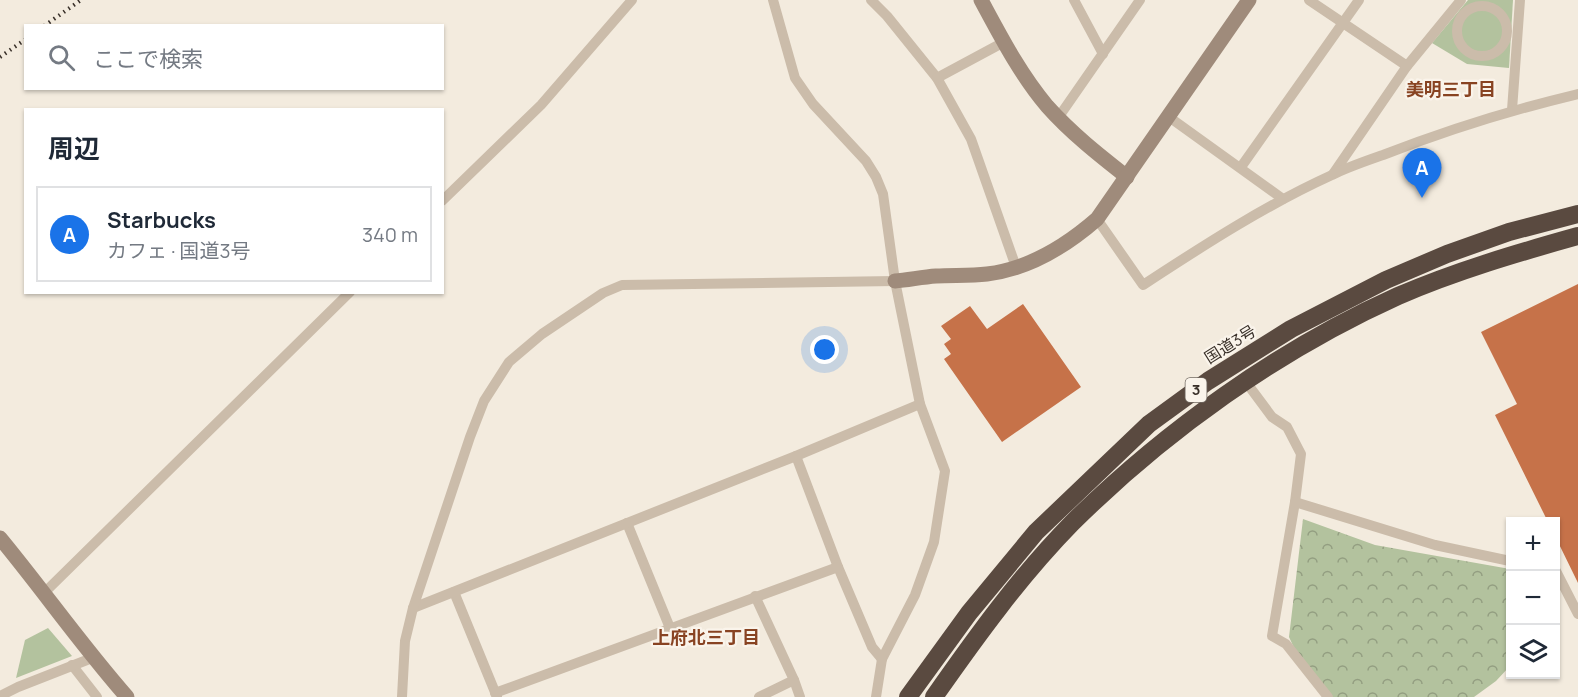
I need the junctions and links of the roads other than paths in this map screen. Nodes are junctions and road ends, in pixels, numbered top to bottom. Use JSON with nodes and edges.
{"nodes":[{"id":1,"x":632,"y":0,"type":"edge"},
{"id":2,"x":773,"y":0,"type":"edge"},
{"id":3,"x":871,"y":0,"type":"edge"},
{"id":4,"x":981,"y":0,"type":"edge"},
{"id":5,"x":1074,"y":0,"type":"edge"},
{"id":6,"x":1140,"y":0,"type":"edge"},
{"id":7,"x":1249,"y":0,"type":"edge"},
{"id":8,"x":1309,"y":0,"type":"edge"},
{"id":9,"x":1359,"y":0,"type":"edge"},
{"id":10,"x":1461,"y":0,"type":"edge"},
{"id":11,"x":1520,"y":0,"type":"edge"},
{"id":12,"x":1483,"y":3,"type":"edge"},
{"id":13,"x":1342,"y":22,"type":"junction"},
{"id":14,"x":1438,"y":27,"type":"junction"},
{"id":15,"x":1456,"y":30,"type":"junction"},
{"id":16,"x":1004,"y":42,"type":"junction"},
{"id":17,"x":1103,"y":54,"type":"junction"},
{"id":18,"x":1407,"y":66,"type":"junction"},
{"id":19,"x":937,"y":78,"type":"junction"},
{"id":20,"x":1578,"y":94,"type":"edge"},
{"id":21,"x":1512,"y":110,"type":"junction"},
{"id":22,"x":1169,"y":117,"type":"junction"},
{"id":23,"x":1058,"y":118,"type":"junction"},
{"id":24,"x":1241,"y":167,"type":"junction"},
{"id":25,"x":1332,"y":174,"type":"junction"},
{"id":26,"x":1127,"y":177,"type":"junction"},
{"id":27,"x":444,"y":199,"type":"edge"},
{"id":28,"x":1284,"y":199,"type":"junction"},
{"id":29,"x":1578,"y":214,"type":"edge"},
{"id":30,"x":1097,"y":219,"type":"junction"},
{"id":31,"x":1578,"y":236,"type":"edge"},
{"id":32,"x":1016,"y":267,"type":"junction"},
{"id":33,"x":895,"y":281,"type":"junction"},
{"id":34,"x":348,"y":294,"type":"edge"},
{"id":35,"x":1246,"y":382,"type":"junction"},
{"id":36,"x":920,"y":404,"type":"junction"},
{"id":37,"x":796,"y":456,"type":"junction"},
{"id":38,"x":1295,"y":502,"type":"junction"},
{"id":39,"x":627,"y":523,"type":"junction"},
{"id":40,"x":0,"y":537,"type":"edge"},
{"id":41,"x":1506,"y":560,"type":"edge"},
{"id":42,"x":838,"y":567,"type":"junction"},
{"id":43,"x":1560,"y":579,"type":"edge"},
{"id":44,"x":45,"y":592,"type":"junction"},
{"id":45,"x":454,"y":592,"type":"junction"},
{"id":46,"x":755,"y":596,"type":"junction"},
{"id":47,"x":413,"y":608,"type":"junction"},
{"id":48,"x":1578,"y":614,"type":"edge"},
{"id":49,"x":670,"y":628,"type":"junction"},
{"id":50,"x":93,"y":658,"type":"junction"},
{"id":51,"x":882,"y":659,"type":"junction"},
{"id":52,"x":72,"y":665,"type":"junction"},
{"id":53,"x":794,"y":680,"type":"junction"},
{"id":54,"x":496,"y":695,"type":"edge"},
{"id":55,"x":0,"y":696,"type":"edge"},
{"id":56,"x":98,"y":697,"type":"edge"},
{"id":57,"x":127,"y":697,"type":"edge"},
{"id":58,"x":402,"y":697,"type":"edge"},
{"id":59,"x":759,"y":697,"type":"edge"},
{"id":60,"x":800,"y":697,"type":"edge"},
{"id":61,"x":876,"y":697,"type":"edge"},
{"id":62,"x":908,"y":697,"type":"edge"},
{"id":63,"x":934,"y":697,"type":"edge"},
{"id":64,"x":1328,"y":697,"type":"edge"}],
"edges":[{"from":1,"to":27,"type":"street"},
{"from":2,"to":33,"type":"street"},
{"from":3,"to":19,"type":"street"},
{"from":4,"to":16,"type":"street"},
{"from":5,"to":17,"type":"street"},
{"from":6,"to":17,"type":"street"},
{"from":7,"to":22,"type":"street"},
{"from":8,"to":13,"type":"street"},
{"from":9,"to":13,"type":"street"},
{"from":10,"to":14,"type":"street"},
{"from":11,"to":21,"type":"street"},
{"from":12,"to":15,"type":"street"},
{"from":12,"to":15,"type":"street"},
{"from":13,"to":18,"type":"street"},
{"from":13,"to":24,"type":"street"},
{"from":14,"to":15,"type":"street"},
{"from":14,"to":18,"type":"street"},
{"from":16,"to":19,"type":"street"},
{"from":16,"to":23,"type":"street"},
{"from":17,"to":23,"type":"street"},
{"from":18,"to":25,"type":"street"},
{"from":19,"to":32,"type":"street"},
{"from":20,"to":21,"type":"street"},
{"from":21,"to":25,"type":"street"},
{"from":22,"to":24,"type":"street"},
{"from":22,"to":26,"type":"street"},
{"from":23,"to":26,"type":"street"},
{"from":24,"to":28,"type":"street"},
{"from":25,"to":28,"type":"street"},
{"from":26,"to":30,"type":"street"},
{"from":28,"to":30,"type":"street"},
{"from":29,"to":62,"type":"highway","name":"国道3号","number":"3"},
{"from":30,"to":32,"type":"street"},
{"from":31,"to":35,"type":"highway","number":"3"},
{"from":32,"to":33,"type":"street"},
{"from":33,"to":36,"type":"street"},
{"from":33,"to":47,"type":"street"},
{"from":34,"to":44,"type":"street"},
{"from":35,"to":38,"type":"street"},
{"from":35,"to":63,"type":"highway","number":"3"},
{"from":36,"to":37,"type":"street"},
{"from":36,"to":51,"type":"street"},
{"from":37,"to":39,"type":"street"},
{"from":37,"to":42,"type":"street"},
{"from":38,"to":41,"type":"street"},
{"from":38,"to":64,"type":"street"},
{"from":39,"to":45,"type":"street"},
{"from":39,"to":49,"type":"street"},
{"from":40,"to":44,"type":"street"},
{"from":42,"to":46,"type":"street"},
{"from":42,"to":51,"type":"street"},
{"from":43,"to":48,"type":"street"},
{"from":44,"to":50,"type":"street"},
{"from":45,"to":47,"type":"street"},
{"from":45,"to":54,"type":"street"},
{"from":46,"to":49,"type":"street"},
{"from":46,"to":53,"type":"street"},
{"from":47,"to":58,"type":"street"},
{"from":49,"to":54,"type":"street"},
{"from":50,"to":52,"type":"street"},
{"from":50,"to":57,"type":"street"},
{"from":51,"to":61,"type":"street"},
{"from":52,"to":55,"type":"street"},
{"from":52,"to":56,"type":"street"},
{"from":53,"to":59,"type":"street"},
{"from":53,"to":60,"type":"street"}]}
